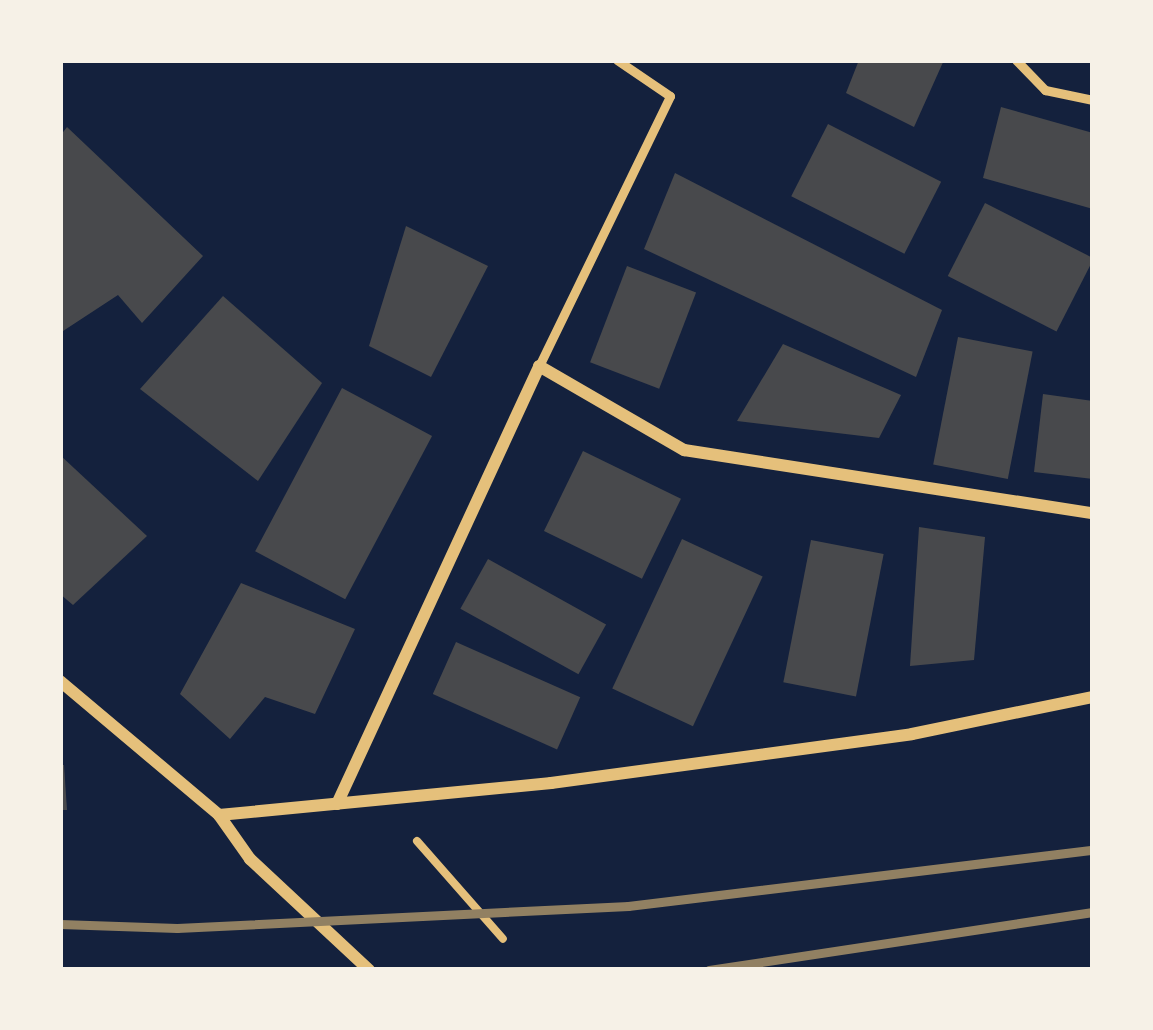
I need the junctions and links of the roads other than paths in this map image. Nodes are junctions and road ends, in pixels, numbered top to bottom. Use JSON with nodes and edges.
{"nodes":[{"id":1,"x":617,"y":60,"type":"edge"},
{"id":2,"x":1016,"y":60,"type":"edge"},
{"id":3,"x":1093,"y":100,"type":"edge"},
{"id":4,"x":539,"y":367,"type":"junction"},
{"id":5,"x":1093,"y":513,"type":"edge"},
{"id":6,"x":60,"y":681,"type":"edge"},
{"id":7,"x":1093,"y":697,"type":"edge"},
{"id":8,"x":338,"y":804,"type":"junction"},
{"id":9,"x":219,"y":815,"type":"junction"},
{"id":10,"x":369,"y":970,"type":"edge"}],
"edges":[{"from":1,"to":4,"type":"lane"},
{"from":2,"to":3,"type":"lane"},
{"from":4,"to":5,"type":"street"},
{"from":4,"to":8,"type":"street"},
{"from":6,"to":9,"type":"street"},
{"from":7,"to":8,"type":"street"},
{"from":8,"to":9,"type":"street"},
{"from":9,"to":10,"type":"street"}]}
